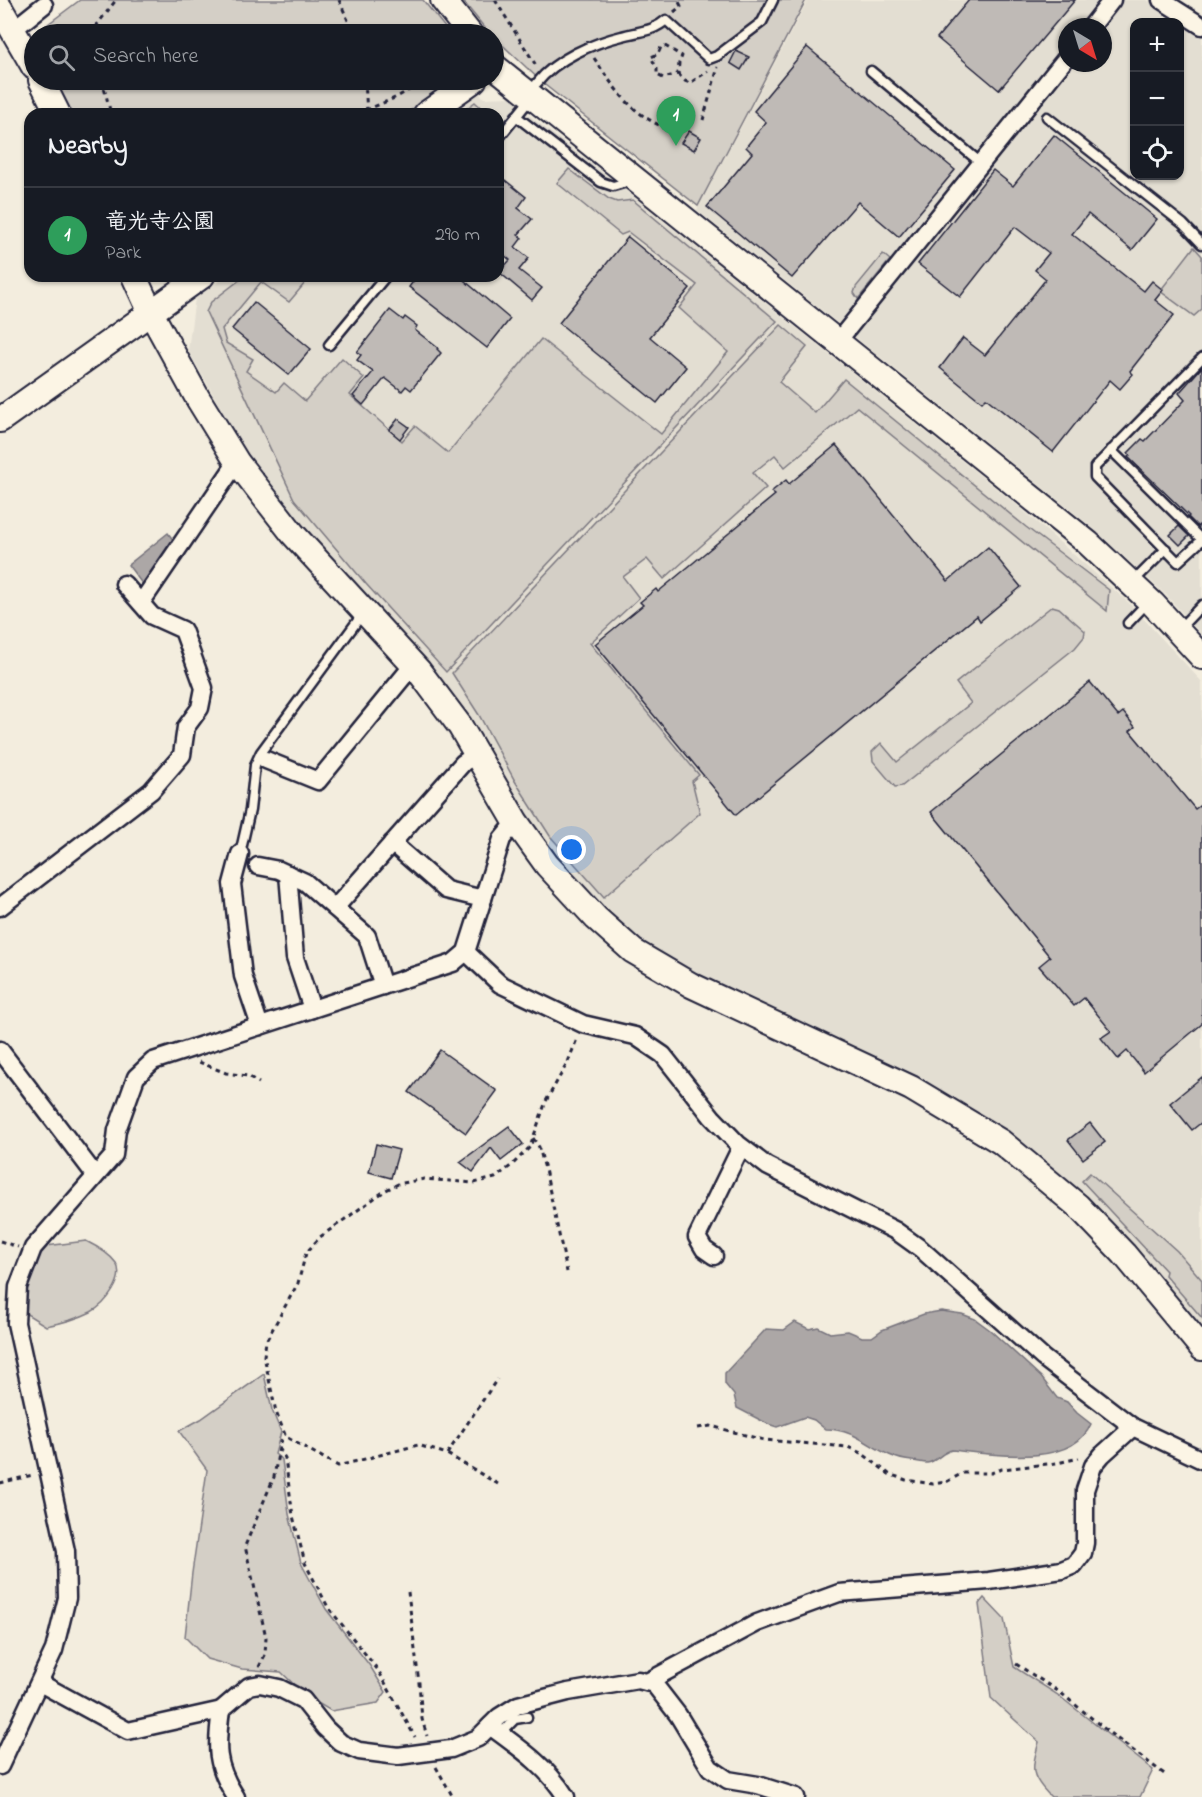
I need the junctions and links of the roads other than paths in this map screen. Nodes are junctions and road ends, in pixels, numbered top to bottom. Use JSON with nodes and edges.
{"nodes":[{"id":1,"x":443,"y":0,"type":"edge"},
{"id":2,"x":773,"y":0,"type":"edge"},
{"id":3,"x":1112,"y":0,"type":"edge"},
{"id":4,"x":1161,"y":0,"type":"edge"},
{"id":5,"x":47,"y":2,"type":"edge"},
{"id":6,"x":0,"y":8,"type":"edge"},
{"id":7,"x":1098,"y":18,"type":"edge"},
{"id":8,"x":462,"y":24,"type":"edge"},
{"id":9,"x":1202,"y":26,"type":"edge"},
{"id":10,"x":14,"y":29,"type":"junction"},
{"id":11,"x":24,"y":48,"type":"edge"},
{"id":12,"x":1058,"y":68,"type":"edge"},
{"id":13,"x":504,"y":70,"type":"edge"},
{"id":14,"x":871,"y":71,"type":"dead end"},
{"id":15,"x":538,"y":85,"type":"junction"},
{"id":16,"x":46,"y":90,"type":"edge"},
{"id":17,"x":460,"y":90,"type":"edge"},
{"id":18,"x":55,"y":108,"type":"edge"},
{"id":19,"x":434,"y":108,"type":"edge"},
{"id":20,"x":516,"y":117,"type":"junction"},
{"id":21,"x":1047,"y":117,"type":"dead end"},
{"id":22,"x":504,"y":132,"type":"edge"},
{"id":23,"x":981,"y":163,"type":"junction"},
{"id":24,"x":636,"y":180,"type":"junction"},
{"id":25,"x":1202,"y":244,"type":"edge"},
{"id":26,"x":137,"y":282,"type":"edge"},
{"id":27,"x":194,"y":282,"type":"edge"},
{"id":28,"x":381,"y":282,"type":"edge"},
{"id":29,"x":151,"y":313,"type":"junction"},
{"id":30,"x":838,"y":341,"type":"junction"},
{"id":31,"x":329,"y":345,"type":"dead end"},
{"id":32,"x":1202,"y":358,"type":"edge"},
{"id":33,"x":0,"y":420,"type":"edge"},
{"id":34,"x":1111,"y":450,"type":"junction"},
{"id":35,"x":237,"y":462,"type":"junction"},
{"id":36,"x":1166,"y":549,"type":"junction"},
{"id":37,"x":124,"y":584,"type":"dead end"},
{"id":38,"x":1131,"y":584,"type":"junction"},
{"id":39,"x":1150,"y":601,"type":"junction"},
{"id":40,"x":141,"y":603,"type":"junction"},
{"id":41,"x":1202,"y":605,"type":"edge"},
{"id":42,"x":364,"y":612,"type":"junction"},
{"id":43,"x":1128,"y":623,"type":"dead end"},
{"id":44,"x":1192,"y":643,"type":"edge"},
{"id":45,"x":413,"y":665,"type":"junction"},
{"id":46,"x":476,"y":754,"type":"junction"},
{"id":47,"x":266,"y":760,"type":"dead end"},
{"id":48,"x":516,"y":822,"type":"junction"},
{"id":49,"x":392,"y":843,"type":"junction"},
{"id":50,"x":239,"y":859,"type":"junction"},
{"id":51,"x":258,"y":866,"type":"joint"},
{"id":52,"x":288,"y":874,"type":"junction"},
{"id":53,"x":483,"y":899,"type":"junction"},
{"id":54,"x":0,"y":907,"type":"edge"},
{"id":55,"x":335,"y":908,"type":"junction"},
{"id":56,"x":466,"y":952,"type":"junction"},
{"id":57,"x":383,"y":986,"type":"junction"},
{"id":58,"x":312,"y":1009,"type":"junction"},
{"id":59,"x":260,"y":1026,"type":"junction"},
{"id":60,"x":0,"y":1050,"type":"edge"},
{"id":61,"x":741,"y":1147,"type":"junction"},
{"id":62,"x":95,"y":1175,"type":"junction"},
{"id":63,"x":714,"y":1256,"type":"dead end"},
{"id":64,"x":1202,"y":1348,"type":"edge"},
{"id":65,"x":1133,"y":1426,"type":"junction"},
{"id":66,"x":1202,"y":1460,"type":"edge"},
{"id":67,"x":647,"y":1682,"type":"junction"},
{"id":68,"x":40,"y":1683,"type":"junction"},
{"id":69,"x":222,"y":1710,"type":"junction"},
{"id":70,"x":527,"y":1717,"type":"dead end"},
{"id":71,"x":495,"y":1730,"type":"junction"},
{"id":72,"x":0,"y":1766,"type":"edge"},
{"id":73,"x":236,"y":1797,"type":"edge"},
{"id":74,"x":566,"y":1797,"type":"edge"},
{"id":75,"x":796,"y":1797,"type":"edge"}],
"edges":[{"from":1,"to":8,"type":"street"},
{"from":2,"to":15,"type":"lane"},
{"from":3,"to":7,"type":"street"},
{"from":4,"to":9,"type":"street"},
{"from":5,"to":10,"type":"street"},
{"from":6,"to":10,"type":"street"},
{"from":10,"to":11,"type":"street"},
{"from":12,"to":23,"type":"street"},
{"from":13,"to":15,"type":"street"},
{"from":14,"to":23,"type":"lane"},
{"from":15,"to":20,"type":"lane"},
{"from":15,"to":24,"type":"street"},
{"from":16,"to":18,"type":"street"},
{"from":17,"to":19,"type":"street"},
{"from":20,"to":22,"type":"lane"},
{"from":20,"to":24,"type":"lane"},
{"from":21,"to":25,"type":"lane"},
{"from":23,"to":30,"type":"street"},
{"from":24,"to":30,"type":"street"},
{"from":26,"to":29,"type":"street"},
{"from":27,"to":29,"type":"street"},
{"from":28,"to":31,"type":"lane"},
{"from":29,"to":33,"type":"street"},
{"from":29,"to":35,"type":"street"},
{"from":30,"to":38,"type":"street"},
{"from":32,"to":34,"type":"lane"},
{"from":34,"to":36,"type":"lane"},
{"from":34,"to":36,"type":"lane"},
{"from":35,"to":40,"type":"street"},
{"from":35,"to":42,"type":"street"},
{"from":36,"to":38,"type":"lane"},
{"from":37,"to":40,"type":"street"},
{"from":38,"to":39,"type":"street"},
{"from":39,"to":43,"type":"lane"},
{"from":39,"to":44,"type":"street"},
{"from":40,"to":54,"type":"street"},
{"from":41,"to":44,"type":"lane"},
{"from":42,"to":45,"type":"street"},
{"from":42,"to":50,"type":"lane"},
{"from":45,"to":46,"type":"street"},
{"from":45,"to":47,"type":"street"},
{"from":46,"to":48,"type":"street"},
{"from":46,"to":49,"type":"street"},
{"from":48,"to":53,"type":"street"},
{"from":48,"to":64,"type":"street"},
{"from":49,"to":53,"type":"street"},
{"from":49,"to":55,"type":"street"},
{"from":50,"to":51,"type":"lane"},
{"from":50,"to":59,"type":"street"},
{"from":51,"to":52,"type":"street"},
{"from":52,"to":55,"type":"street"},
{"from":52,"to":58,"type":"street"},
{"from":53,"to":56,"type":"street"},
{"from":55,"to":57,"type":"street"},
{"from":56,"to":57,"type":"street"},
{"from":56,"to":61,"type":"street"},
{"from":57,"to":58,"type":"street"},
{"from":58,"to":59,"type":"street"},
{"from":59,"to":62,"type":"street"},
{"from":60,"to":62,"type":"street"},
{"from":61,"to":63,"type":"street"},
{"from":61,"to":65,"type":"street"},
{"from":62,"to":68,"type":"street"},
{"from":65,"to":66,"type":"street"},
{"from":65,"to":67,"type":"street"},
{"from":67,"to":71,"type":"street"},
{"from":67,"to":75,"type":"street"},
{"from":68,"to":69,"type":"street"},
{"from":68,"to":72,"type":"street"},
{"from":69,"to":71,"type":"street"},
{"from":69,"to":73,"type":"street"},
{"from":70,"to":71,"type":"lane"},
{"from":71,"to":74,"type":"street"}]}
